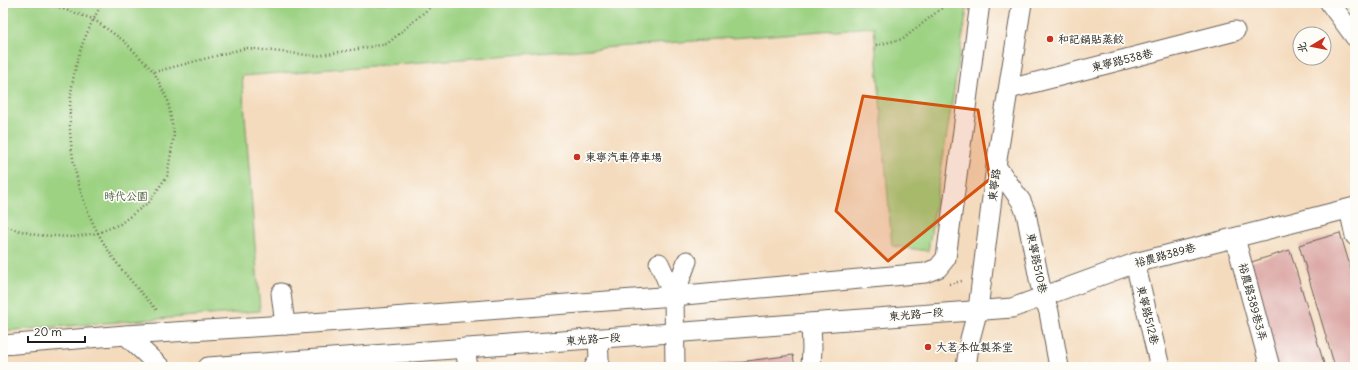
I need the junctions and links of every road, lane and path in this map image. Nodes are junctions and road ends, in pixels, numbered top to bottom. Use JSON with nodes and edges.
{"nodes":[{"id":1,"x":45,"y":3,"type":"edge"},
{"id":2,"x":102,"y":3,"type":"edge"},
{"id":3,"x":435,"y":3,"type":"edge"},
{"id":4,"x":948,"y":3,"type":"edge"},
{"id":5,"x":980,"y":3,"type":"edge"},
{"id":6,"x":1022,"y":3,"type":"edge"},
{"id":7,"x":1330,"y":3,"type":"edge"},
{"id":8,"x":93,"y":19,"type":"junction"},
{"id":9,"x":1235,"y":31,"type":"dead end"},
{"id":10,"x":1355,"y":37,"type":"edge"},
{"id":11,"x":876,"y":45,"type":"dead end"},
{"id":12,"x":154,"y":72,"type":"junction"},
{"id":13,"x":1008,"y":89,"type":"junction"},
{"id":14,"x":996,"y":166,"type":"junction"},
{"id":15,"x":1352,"y":208,"type":"edge"},
{"id":16,"x":3,"y":226,"type":"edge"},
{"id":17,"x":98,"y":233,"type":"junction"},
{"id":18,"x":1355,"y":236,"type":"edge"},
{"id":19,"x":1235,"y":238,"type":"junction"},
{"id":20,"x":687,"y":261,"type":"dead end"},
{"id":21,"x":659,"y":263,"type":"dead end"},
{"id":22,"x":1135,"y":263,"type":"junction"},
{"id":23,"x":962,"y":281,"type":"dead end"},
{"id":24,"x":945,"y":285,"type":"dead end"},
{"id":25,"x":281,"y":293,"type":"dead end"},
{"id":26,"x":674,"y":296,"type":"junction"},
{"id":27,"x":1044,"y":296,"type":"junction"},
{"id":28,"x":978,"y":309,"type":"junction"},
{"id":29,"x":157,"y":310,"type":"dead end"},
{"id":30,"x":811,"y":323,"type":"junction"},
{"id":31,"x":285,"y":325,"type":"junction"},
{"id":32,"x":673,"y":334,"type":"junction"},
{"id":33,"x":126,"y":335,"type":"junction"},
{"id":34,"x":598,"y":339,"type":"junction"},
{"id":35,"x":3,"y":345,"type":"edge"},
{"id":36,"x":465,"y":348,"type":"junction"},
{"id":37,"x":160,"y":367,"type":"edge"},
{"id":38,"x":208,"y":367,"type":"edge"},
{"id":39,"x":468,"y":367,"type":"edge"},
{"id":40,"x":594,"y":367,"type":"edge"},
{"id":41,"x":674,"y":367,"type":"edge"},
{"id":42,"x":811,"y":367,"type":"edge"},
{"id":43,"x":966,"y":367,"type":"edge"},
{"id":44,"x":1059,"y":367,"type":"edge"},
{"id":45,"x":1160,"y":367,"type":"edge"},
{"id":46,"x":1270,"y":367,"type":"edge"}],
"edges":[{"from":1,"to":8,"type":"path"},
{"from":2,"to":8,"type":"path"},
{"from":3,"to":12,"type":"path"},
{"from":4,"to":11,"type":"path"},
{"from":5,"to":26,"type":"street"},
{"from":6,"to":13,"type":"street","name":"東寧路"},
{"from":7,"to":10,"type":"street"},
{"from":8,"to":12,"type":"path"},
{"from":8,"to":17,"type":"path"},
{"from":9,"to":13,"type":"street","name":"東寧路538巷"},
{"from":12,"to":17,"type":"path"},
{"from":13,"to":14,"type":"street","name":"東寧路"},
{"from":14,"to":27,"type":"street","name":"東寧路510巷"},
{"from":14,"to":28,"type":"street","name":"東寧路"},
{"from":15,"to":18,"type":"street"},
{"from":15,"to":19,"type":"street","name":"裕農路389巷"},
{"from":16,"to":17,"type":"path"},
{"from":17,"to":29,"type":"path"},
{"from":19,"to":22,"type":"street","name":"裕農路389巷"},
{"from":19,"to":46,"type":"street","name":"裕農路389巷3弄"},
{"from":20,"to":26,"type":"street"},
{"from":21,"to":26,"type":"street"},
{"from":22,"to":27,"type":"street","name":"裕農路389巷"},
{"from":22,"to":45,"type":"street","name":"東寧路512巷"},
{"from":23,"to":24,"type":"path"},
{"from":25,"to":31,"type":"street"},
{"from":26,"to":31,"type":"street"},
{"from":26,"to":32,"type":"street"},
{"from":27,"to":28,"type":"street","name":"裕農路389巷"},
{"from":27,"to":44,"type":"street","name":"東寧路510巷"},
{"from":28,"to":30,"type":"street","name":"東光路一段"},
{"from":28,"to":43,"type":"street","name":"東寧路"},
{"from":30,"to":32,"type":"street","name":"東光路一段"},
{"from":30,"to":42,"type":"street"},
{"from":31,"to":33,"type":"street"},
{"from":32,"to":34,"type":"street","name":"東光路一段"},
{"from":32,"to":41,"type":"street"},
{"from":33,"to":35,"type":"street"},
{"from":33,"to":37,"type":"street"},
{"from":34,"to":36,"type":"street","name":"東光路一段"},
{"from":34,"to":40,"type":"street"},
{"from":36,"to":38,"type":"street","name":"東光路一段"},
{"from":36,"to":39,"type":"street"}]}
